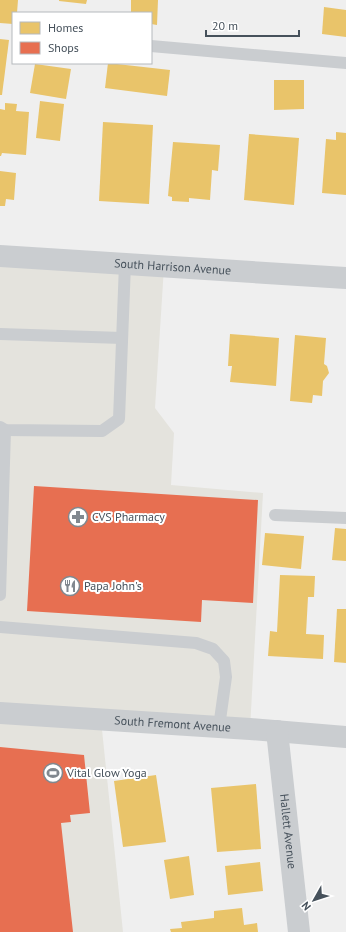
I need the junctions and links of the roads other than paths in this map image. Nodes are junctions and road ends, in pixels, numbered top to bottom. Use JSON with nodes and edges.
{"nodes":[{"id":1,"x":152,"y":46,"type":"edge"},
{"id":2,"x":346,"y":63,"type":"edge"},
{"id":3,"x":0,"y":256,"type":"edge"},
{"id":4,"x":125,"y":264,"type":"junction"},
{"id":5,"x":346,"y":278,"type":"edge"},
{"id":6,"x":0,"y":334,"type":"edge"},
{"id":7,"x":122,"y":338,"type":"junction"},
{"id":8,"x":3,"y":428,"type":"edge"},
{"id":9,"x":275,"y":515,"type":"dead end"},
{"id":10,"x":346,"y":518,"type":"edge"},
{"id":11,"x":0,"y":595,"type":"edge"},
{"id":12,"x":0,"y":627,"type":"edge"},
{"id":13,"x":0,"y":713,"type":"edge"},
{"id":14,"x":219,"y":727,"type":"junction"},
{"id":15,"x":277,"y":731,"type":"junction"},
{"id":16,"x":346,"y":737,"type":"edge"},
{"id":17,"x":299,"y":932,"type":"edge"}],
"edges":[{"from":1,"to":2,"type":"lane"},
{"from":3,"to":4,"type":"street","name":"South Harrison Avenue"},
{"from":4,"to":5,"type":"street","name":"South Harrison Avenue"},
{"from":4,"to":7,"type":"lane"},
{"from":6,"to":7,"type":"lane"},
{"from":7,"to":8,"type":"lane"},
{"from":8,"to":11,"type":"lane"},
{"from":9,"to":10,"type":"lane"},
{"from":12,"to":14,"type":"lane"},
{"from":13,"to":14,"type":"street","name":"South Fremont Avenue"},
{"from":14,"to":15,"type":"street","name":"South Fremont Avenue"},
{"from":15,"to":16,"type":"street","name":"South Fremont Avenue"},
{"from":15,"to":17,"type":"street","name":"Hallett Avenue"}]}
